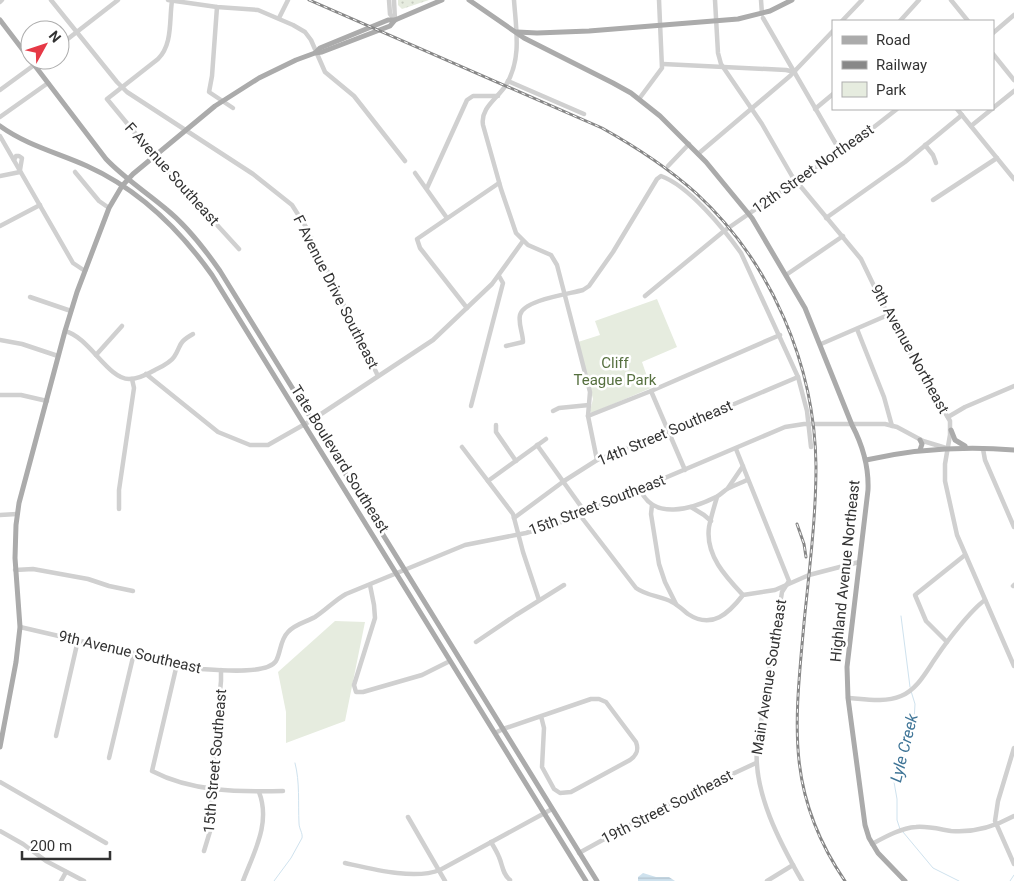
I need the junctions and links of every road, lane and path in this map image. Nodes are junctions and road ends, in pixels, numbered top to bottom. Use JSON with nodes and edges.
{"nodes":[{"id":1,"x":51,"y":0,"type":"edge"},
{"id":2,"x":118,"y":0,"type":"edge"},
{"id":3,"x":170,"y":0,"type":"edge"},
{"id":4,"x":288,"y":0,"type":"edge"},
{"id":5,"x":389,"y":0,"type":"edge"},
{"id":6,"x":394,"y":0,"type":"edge"},
{"id":7,"x":442,"y":0,"type":"edge"},
{"id":8,"x":469,"y":0,"type":"edge"},
{"id":9,"x":514,"y":0,"type":"edge"},
{"id":10,"x":659,"y":0,"type":"edge"},
{"id":11,"x":716,"y":0,"type":"edge"},
{"id":12,"x":761,"y":0,"type":"edge"},
{"id":13,"x":792,"y":0,"type":"edge"},
{"id":14,"x":862,"y":0,"type":"edge"},
{"id":15,"x":919,"y":0,"type":"edge"},
{"id":16,"x":951,"y":0,"type":"edge"},
{"id":17,"x":216,"y":7,"type":"junction"},
{"id":18,"x":1014,"y":15,"type":"edge"},
{"id":19,"x":762,"y":16,"type":"junction"},
{"id":20,"x":279,"y":18,"type":"junction"},
{"id":21,"x":0,"y":20,"type":"edge"},
{"id":22,"x":395,"y":20,"type":"junction"},
{"id":23,"x":843,"y":20,"type":"edge"},
{"id":24,"x":901,"y":20,"type":"edge"},
{"id":25,"x":967,"y":20,"type":"edge"},
{"id":26,"x":716,"y":21,"type":"junction"},
{"id":27,"x":661,"y":26,"type":"junction"},
{"id":28,"x":77,"y":32,"type":"junction"},
{"id":29,"x":516,"y":32,"type":"junction"},
{"id":30,"x":994,"y":32,"type":"edge"},
{"id":31,"x":832,"y":33,"type":"edge"},
{"id":32,"x":70,"y":37,"type":"edge"},
{"id":33,"x":20,"y":46,"type":"edge"},
{"id":34,"x":315,"y":53,"type":"junction"},
{"id":35,"x":994,"y":55,"type":"edge"},
{"id":36,"x":663,"y":64,"type":"junction"},
{"id":37,"x":723,"y":66,"type":"junction"},
{"id":38,"x":27,"y":70,"type":"edge"},
{"id":39,"x":38,"y":70,"type":"edge"},
{"id":40,"x":795,"y":72,"type":"junction"},
{"id":41,"x":1014,"y":80,"type":"edge"},
{"id":42,"x":48,"y":83,"type":"junction"},
{"id":43,"x":507,"y":83,"type":"junction"},
{"id":44,"x":122,"y":87,"type":"junction"},
{"id":45,"x":0,"y":90,"type":"edge"},
{"id":46,"x":1014,"y":91,"type":"edge"},
{"id":47,"x":832,"y":95,"type":"edge"},
{"id":48,"x":498,"y":96,"type":"junction"},
{"id":49,"x":639,"y":99,"type":"junction"},
{"id":50,"x":222,"y":101,"type":"junction"},
{"id":51,"x":994,"y":106,"type":"edge"},
{"id":52,"x":233,"y":108,"type":"dead end"},
{"id":53,"x":752,"y":109,"type":"junction"},
{"id":54,"x":815,"y":109,"type":"junction"},
{"id":55,"x":896,"y":110,"type":"edge"},
{"id":56,"x":958,"y":110,"type":"edge"},
{"id":57,"x":990,"y":110,"type":"edge"},
{"id":58,"x":584,"y":114,"type":"dead end"},
{"id":59,"x":962,"y":115,"type":"junction"},
{"id":60,"x":0,"y":117,"type":"edge"},
{"id":61,"x":0,"y":126,"type":"edge"},
{"id":62,"x":971,"y":126,"type":"junction"},
{"id":63,"x":186,"y":130,"type":"junction"},
{"id":64,"x":0,"y":136,"type":"edge"},
{"id":65,"x":689,"y":144,"type":"junction"},
{"id":66,"x":925,"y":145,"type":"junction"},
{"id":67,"x":840,"y":151,"type":"junction"},
{"id":68,"x":698,"y":154,"type":"junction"},
{"id":69,"x":154,"y":156,"type":"junction"},
{"id":70,"x":996,"y":158,"type":"junction"},
{"id":71,"x":14,"y":160,"type":"junction"},
{"id":72,"x":405,"y":161,"type":"dead end"},
{"id":73,"x":936,"y":163,"type":"dead end"},
{"id":74,"x":668,"y":166,"type":"dead end"},
{"id":75,"x":20,"y":172,"type":"junction"},
{"id":76,"x":75,"y":172,"type":"dead end"},
{"id":77,"x":415,"y":174,"type":"dead end"},
{"id":78,"x":0,"y":176,"type":"edge"},
{"id":79,"x":128,"y":178,"type":"junction"},
{"id":80,"x":1014,"y":179,"type":"edge"},
{"id":81,"x":796,"y":181,"type":"junction"},
{"id":82,"x":499,"y":183,"type":"junction"},
{"id":83,"x":122,"y":186,"type":"junction"},
{"id":84,"x":427,"y":188,"type":"junction"},
{"id":85,"x":933,"y":200,"type":"dead end"},
{"id":86,"x":40,"y":205,"type":"junction"},
{"id":87,"x":109,"y":208,"type":"junction"},
{"id":88,"x":749,"y":214,"type":"junction"},
{"id":89,"x":447,"y":218,"type":"junction"},
{"id":90,"x":826,"y":218,"type":"junction"},
{"id":91,"x":0,"y":226,"type":"edge"},
{"id":92,"x":726,"y":229,"type":"junction"},
{"id":93,"x":843,"y":236,"type":"junction"},
{"id":94,"x":523,"y":241,"type":"junction"},
{"id":95,"x":239,"y":249,"type":"dead end"},
{"id":96,"x":85,"y":271,"type":"junction"},
{"id":97,"x":786,"y":275,"type":"junction"},
{"id":98,"x":499,"y":276,"type":"junction"},
{"id":99,"x":564,"y":294,"type":"junction"},
{"id":100,"x":645,"y":296,"type":"dead end"},
{"id":101,"x":30,"y":297,"type":"dead end"},
{"id":102,"x":467,"y":308,"type":"junction"},
{"id":103,"x":71,"y":311,"type":"junction"},
{"id":104,"x":888,"y":315,"type":"junction"},
{"id":105,"x":122,"y":326,"type":"dead end"},
{"id":106,"x":857,"y":329,"type":"junction"},
{"id":107,"x":65,"y":332,"type":"junction"},
{"id":108,"x":193,"y":334,"type":"dead end"},
{"id":109,"x":780,"y":335,"type":"junction"},
{"id":110,"x":0,"y":340,"type":"edge"},
{"id":111,"x":821,"y":344,"type":"junction"},
{"id":112,"x":506,"y":346,"type":"dead end"},
{"id":113,"x":96,"y":355,"type":"junction"},
{"id":114,"x":58,"y":356,"type":"junction"},
{"id":115,"x":146,"y":374,"type":"junction"},
{"id":116,"x":378,"y":376,"type":"junction"},
{"id":117,"x":798,"y":377,"type":"junction"},
{"id":118,"x":132,"y":379,"type":"junction"},
{"id":119,"x":1014,"y":386,"type":"edge"},
{"id":120,"x":651,"y":391,"type":"junction"},
{"id":121,"x":0,"y":395,"type":"edge"},
{"id":122,"x":47,"y":401,"type":"junction"},
{"id":123,"x":589,"y":405,"type":"junction"},
{"id":124,"x":471,"y":406,"type":"dead end"},
{"id":125,"x":553,"y":411,"type":"dead end"},
{"id":126,"x":588,"y":416,"type":"junction"},
{"id":127,"x":948,"y":418,"type":"junction"},
{"id":128,"x":312,"y":420,"type":"junction"},
{"id":129,"x":304,"y":424,"type":"junction"},
{"id":130,"x":808,"y":424,"type":"junction"},
{"id":131,"x":496,"y":425,"type":"dead end"},
{"id":132,"x":852,"y":425,"type":"junction"},
{"id":133,"x":892,"y":426,"type":"junction"},
{"id":134,"x":951,"y":430,"type":"junction"},
{"id":135,"x":668,"y":432,"type":"junction"},
{"id":136,"x":546,"y":439,"type":"dead end"},
{"id":137,"x":920,"y":440,"type":"junction"},
{"id":138,"x":537,"y":445,"type":"junction"},
{"id":139,"x":462,"y":447,"type":"dead end"},
{"id":140,"x":811,"y":447,"type":"dead end"},
{"id":141,"x":736,"y":448,"type":"junction"},
{"id":142,"x":947,"y":448,"type":"junction"},
{"id":143,"x":970,"y":448,"type":"junction"},
{"id":144,"x":983,"y":449,"type":"junction"},
{"id":145,"x":920,"y":450,"type":"junction"},
{"id":146,"x":1014,"y":450,"type":"edge"},
{"id":147,"x":597,"y":460,"type":"junction"},
{"id":148,"x":866,"y":460,"type":"junction"},
{"id":149,"x":516,"y":461,"type":"junction"},
{"id":150,"x":743,"y":466,"type":"junction"},
{"id":151,"x":685,"y":470,"type":"junction"},
{"id":152,"x":747,"y":480,"type":"junction"},
{"id":153,"x":488,"y":481,"type":"junction"},
{"id":154,"x":564,"y":481,"type":"junction"},
{"id":155,"x":728,"y":488,"type":"junction"},
{"id":156,"x":640,"y":489,"type":"junction"},
{"id":157,"x":717,"y":497,"type":"junction"},
{"id":158,"x":652,"y":505,"type":"junction"},
{"id":159,"x":691,"y":507,"type":"junction"},
{"id":160,"x":119,"y":510,"type":"dead end"},
{"id":161,"x":586,"y":512,"type":"junction"},
{"id":162,"x":0,"y":514,"type":"edge"},
{"id":163,"x":18,"y":514,"type":"junction"},
{"id":164,"x":579,"y":514,"type":"junction"},
{"id":165,"x":514,"y":518,"type":"junction"},
{"id":166,"x":711,"y":521,"type":"junction"},
{"id":167,"x":1014,"y":527,"type":"edge"},
{"id":168,"x":518,"y":534,"type":"junction"},
{"id":169,"x":965,"y":555,"type":"junction"},
{"id":170,"x":859,"y":562,"type":"junction"},
{"id":171,"x":15,"y":570,"type":"junction"},
{"id":172,"x":405,"y":571,"type":"junction"},
{"id":173,"x":397,"y":574,"type":"junction"},
{"id":174,"x":370,"y":584,"type":"junction"},
{"id":175,"x":564,"y":585,"type":"dead end"},
{"id":176,"x":787,"y":585,"type":"junction"},
{"id":177,"x":133,"y":591,"type":"dead end"},
{"id":178,"x":743,"y":595,"type":"junction"},
{"id":179,"x":539,"y":600,"type":"junction"},
{"id":180,"x":985,"y":600,"type":"junction"},
{"id":181,"x":677,"y":605,"type":"junction"},
{"id":182,"x":20,"y":627,"type":"junction"},
{"id":183,"x":78,"y":640,"type":"junction"},
{"id":184,"x":476,"y":642,"type":"dead end"},
{"id":185,"x":947,"y":642,"type":"junction"},
{"id":186,"x":134,"y":654,"type":"junction"},
{"id":187,"x":450,"y":661,"type":"junction"},
{"id":188,"x":1013,"y":662,"type":"edge"},
{"id":189,"x":178,"y":664,"type":"junction"},
{"id":190,"x":271,"y":666,"type":"joint"},
{"id":191,"x":221,"y":670,"type":"junction"},
{"id":192,"x":848,"y":698,"type":"junction"},
{"id":193,"x":541,"y":716,"type":"junction"},
{"id":194,"x":2,"y":722,"type":"edge"},
{"id":195,"x":503,"y":729,"type":"junction"},
{"id":196,"x":495,"y":733,"type":"junction"},
{"id":197,"x":56,"y":736,"type":"dead end"},
{"id":198,"x":0,"y":747,"type":"edge"},
{"id":199,"x":1014,"y":748,"type":"edge"},
{"id":200,"x":109,"y":758,"type":"dead end"},
{"id":201,"x":756,"y":763,"type":"junction"},
{"id":202,"x":0,"y":782,"type":"edge"},
{"id":203,"x":211,"y":788,"type":"junction"},
{"id":204,"x":284,"y":791,"type":"dead end"},
{"id":205,"x":259,"y":792,"type":"junction"},
{"id":206,"x":552,"y":809,"type":"junction"},
{"id":207,"x":544,"y":814,"type":"junction"},
{"id":208,"x":1014,"y":816,"type":"edge"},
{"id":209,"x":408,"y":817,"type":"dead end"},
{"id":210,"x":997,"y":824,"type":"junction"},
{"id":211,"x":0,"y":831,"type":"edge"},
{"id":212,"x":491,"y":842,"type":"junction"},
{"id":213,"x":106,"y":843,"type":"dead end"},
{"id":214,"x":872,"y":844,"type":"junction"},
{"id":215,"x":204,"y":851,"type":"dead end"},
{"id":216,"x":579,"y":852,"type":"junction"},
{"id":217,"x":345,"y":863,"type":"dead end"},
{"id":218,"x":1014,"y":864,"type":"edge"},
{"id":219,"x":793,"y":865,"type":"junction"},
{"id":220,"x":440,"y":870,"type":"junction"},
{"id":221,"x":66,"y":872,"type":"junction"},
{"id":222,"x":510,"y":880,"type":"edge"},
{"id":223,"x":61,"y":881,"type":"edge"},
{"id":224,"x":84,"y":881,"type":"edge"},
{"id":225,"x":243,"y":881,"type":"edge"},
{"id":226,"x":445,"y":881,"type":"edge"},
{"id":227,"x":586,"y":881,"type":"edge"},
{"id":228,"x":597,"y":881,"type":"edge"},
{"id":229,"x":767,"y":881,"type":"edge"},
{"id":230,"x":802,"y":881,"type":"edge"},
{"id":231,"x":904,"y":881,"type":"edge"}],
"edges":[{"from":1,"to":28,"type":"street"},
{"from":2,"to":28,"type":"street"},
{"from":3,"to":17,"type":"street"},
{"from":3,"to":44,"type":"street"},
{"from":4,"to":20,"type":"street"},
{"from":5,"to":22,"type":"street"},
{"from":6,"to":22,"type":"street"},
{"from":7,"to":22,"type":"main road"},
{"from":8,"to":29,"type":"main road","name":"Highland Avenue Northeast"},
{"from":9,"to":29,"type":"street"},
{"from":10,"to":27,"type":"street"},
{"from":11,"to":26,"type":"street"},
{"from":12,"to":19,"type":"street"},
{"from":13,"to":19,"type":"main road"},
{"from":14,"to":23,"type":"street"},
{"from":15,"to":24,"type":"street"},
{"from":16,"to":25,"type":"street"},
{"from":17,"to":20,"type":"street"},
{"from":17,"to":50,"type":"street"},
{"from":18,"to":30,"type":"street"},
{"from":19,"to":26,"type":"main road"},
{"from":19,"to":40,"type":"street"},
{"from":20,"to":34,"type":"street"},
{"from":21,"to":33,"type":"main road","name":"Tate Boulevard Southeast"},
{"from":22,"to":34,"type":"main road"},
{"from":22,"to":34,"type":"main road"},
{"from":26,"to":27,"type":"main road"},
{"from":26,"to":37,"type":"street"},
{"from":27,"to":29,"type":"main road"},
{"from":27,"to":36,"type":"street"},
{"from":28,"to":32,"type":"street"},
{"from":28,"to":44,"type":"street"},
{"from":29,"to":43,"type":"street"},
{"from":29,"to":49,"type":"main road","name":"Highland Avenue Northeast"},
{"from":31,"to":40,"type":"street"},
{"from":34,"to":50,"type":"main road"},
{"from":34,"to":72,"type":"street"},
{"from":35,"to":41,"type":"street"},
{"from":36,"to":37,"type":"street"},
{"from":36,"to":49,"type":"street"},
{"from":37,"to":40,"type":"street"},
{"from":37,"to":53,"type":"street","name":"9th Avenue Northeast"},
{"from":38,"to":45,"type":"street"},
{"from":39,"to":42,"type":"main road","name":"Tate Boulevard Southeast"},
{"from":40,"to":53,"type":"street"},
{"from":40,"to":54,"type":"street"},
{"from":42,"to":60,"type":"street"},
{"from":42,"to":79,"type":"main road","name":"Tate Boulevard Southeast"},
{"from":43,"to":48,"type":"street"},
{"from":43,"to":58,"type":"street"},
{"from":44,"to":63,"type":"street","name":"F Avenue Drive Southeast"},
{"from":44,"to":69,"type":"street","name":"F Avenue Southeast"},
{"from":46,"to":51,"type":"street"},
{"from":47,"to":54,"type":"street"},
{"from":48,"to":82,"type":"street"},
{"from":48,"to":84,"type":"street"},
{"from":49,"to":65,"type":"main road","name":"Highland Avenue Northeast"},
{"from":50,"to":52,"type":"street"},
{"from":50,"to":63,"type":"main road"},
{"from":53,"to":68,"type":"street"},
{"from":53,"to":81,"type":"street","name":"9th Avenue Northeast"},
{"from":54,"to":67,"type":"street"},
{"from":55,"to":67,"type":"street","name":"12th Street Northeast"},
{"from":56,"to":59,"type":"street"},
{"from":57,"to":62,"type":"street"},
{"from":59,"to":62,"type":"street"},
{"from":59,"to":66,"type":"street"},
{"from":61,"to":83,"type":"main road","name":"Tate Boulevard Southeast"},
{"from":62,"to":70,"type":"street"},
{"from":63,"to":69,"type":"main road"},
{"from":63,"to":116,"type":"street","name":"F Avenue Drive Southeast"},
{"from":64,"to":71,"type":"street"},
{"from":65,"to":68,"type":"main road","name":"Highland Avenue Northeast"},
{"from":65,"to":74,"type":"street"},
{"from":66,"to":73,"type":"street"},
{"from":66,"to":90,"type":"street"},
{"from":67,"to":81,"type":"street","name":"12th Street Northeast"},
{"from":68,"to":88,"type":"main road","name":"Highland Avenue Northeast"},
{"from":69,"to":79,"type":"main road"},
{"from":69,"to":95,"type":"street","name":"F Avenue Southeast"},
{"from":70,"to":80,"type":"street"},
{"from":70,"to":85,"type":"street"},
{"from":71,"to":75,"type":"street"},
{"from":71,"to":75,"type":"street"},
{"from":75,"to":78,"type":"street"},
{"from":75,"to":86,"type":"street"},
{"from":76,"to":87,"type":"street"},
{"from":77,"to":84,"type":"street"},
{"from":79,"to":83,"type":"main road"},
{"from":79,"to":128,"type":"main road","name":"Tate Boulevard Southeast"},
{"from":81,"to":88,"type":"street","name":"12th Street Northeast"},
{"from":81,"to":90,"type":"street","name":"9th Avenue Northeast"},
{"from":82,"to":89,"type":"street"},
{"from":82,"to":94,"type":"street"},
{"from":83,"to":87,"type":"main road"},
{"from":83,"to":129,"type":"main road","name":"Tate Boulevard Southeast"},
{"from":84,"to":89,"type":"street"},
{"from":86,"to":91,"type":"street"},
{"from":86,"to":96,"type":"street"},
{"from":87,"to":96,"type":"main road"},
{"from":88,"to":92,"type":"street","name":"12th Street Northeast"},
{"from":88,"to":97,"type":"main road","name":"Highland Avenue Northeast"},
{"from":89,"to":102,"type":"street"},
{"from":90,"to":93,"type":"street","name":"9th Avenue Northeast"},
{"from":92,"to":99,"type":"street"},
{"from":92,"to":100,"type":"street","name":"12th Street Northeast"},
{"from":92,"to":109,"type":"street"},
{"from":93,"to":97,"type":"street"},
{"from":93,"to":104,"type":"street","name":"9th Avenue Northeast"},
{"from":94,"to":98,"type":"street"},
{"from":94,"to":99,"type":"street"},
{"from":96,"to":103,"type":"main road"},
{"from":97,"to":111,"type":"main road","name":"Highland Avenue Northeast"},
{"from":98,"to":102,"type":"street"},
{"from":98,"to":124,"type":"street"},
{"from":99,"to":112,"type":"street"},
{"from":99,"to":123,"type":"street"},
{"from":101,"to":103,"type":"street"},
{"from":102,"to":116,"type":"street"},
{"from":103,"to":107,"type":"main road"},
{"from":104,"to":106,"type":"street"},
{"from":104,"to":127,"type":"street","name":"9th Avenue Northeast"},
{"from":105,"to":113,"type":"street"},
{"from":106,"to":111,"type":"street"},
{"from":106,"to":133,"type":"street"},
{"from":107,"to":113,"type":"street"},
{"from":107,"to":114,"type":"main road"},
{"from":108,"to":115,"type":"street"},
{"from":109,"to":117,"type":"street"},
{"from":109,"to":120,"type":"street"},
{"from":110,"to":114,"type":"street"},
{"from":111,"to":132,"type":"main road","name":"Highland Avenue Northeast"},
{"from":113,"to":118,"type":"street"},
{"from":114,"to":122,"type":"main road"},
{"from":115,"to":118,"type":"street"},
{"from":115,"to":129,"type":"street"},
{"from":116,"to":128,"type":"street"},
{"from":117,"to":130,"type":"street"},
{"from":117,"to":135,"type":"street","name":"14th Street Southeast"},
{"from":118,"to":160,"type":"street"},
{"from":119,"to":127,"type":"street"},
{"from":120,"to":126,"type":"street"},
{"from":120,"to":135,"type":"street"},
{"from":121,"to":122,"type":"street"},
{"from":122,"to":163,"type":"main road"},
{"from":123,"to":125,"type":"street"},
{"from":123,"to":126,"type":"street"},
{"from":126,"to":147,"type":"street"},
{"from":127,"to":134,"type":"street","name":"9th Avenue Northeast"},
{"from":128,"to":129,"type":"street"},
{"from":128,"to":172,"type":"main road","name":"Tate Boulevard Southeast"},
{"from":129,"to":173,"type":"main road","name":"Tate Boulevard Southeast"},
{"from":130,"to":132,"type":"street","name":"15th Street Southeast"},
{"from":130,"to":140,"type":"street"},
{"from":130,"to":141,"type":"street","name":"15th Street Southeast"},
{"from":131,"to":149,"type":"street"},
{"from":132,"to":133,"type":"street","name":"15th Street Southeast"},
{"from":132,"to":148,"type":"main road","name":"Highland Avenue Northeast"},
{"from":133,"to":137,"type":"street"},
{"from":134,"to":142,"type":"street","name":"9th Avenue Northeast"},
{"from":134,"to":143,"type":"main road"},
{"from":135,"to":147,"type":"street","name":"14th Street Southeast"},
{"from":135,"to":151,"type":"street"},
{"from":136,"to":138,"type":"street"},
{"from":137,"to":142,"type":"street"},
{"from":137,"to":145,"type":"main road"},
{"from":138,"to":149,"type":"street"},
{"from":138,"to":154,"type":"street"},
{"from":139,"to":153,"type":"street"},
{"from":141,"to":150,"type":"street"},
{"from":141,"to":151,"type":"street","name":"15th Street Southeast"},
{"from":142,"to":143,"type":"main road"},
{"from":142,"to":145,"type":"main road"},
{"from":142,"to":169,"type":"street","name":"9th Avenue Northeast"},
{"from":143,"to":144,"type":"main road"},
{"from":144,"to":146,"type":"main road"},
{"from":144,"to":167,"type":"street"},
{"from":145,"to":148,"type":"main road"},
{"from":147,"to":154,"type":"street","name":"14th Street Southeast"},
{"from":148,"to":170,"type":"main road","name":"Highland Avenue Northeast"},
{"from":149,"to":153,"type":"street"},
{"from":150,"to":152,"type":"street"},
{"from":150,"to":155,"type":"street"},
{"from":151,"to":156,"type":"street","name":"15th Street Southeast"},
{"from":152,"to":155,"type":"street"},
{"from":152,"to":176,"type":"street"},
{"from":153,"to":165,"type":"street"},
{"from":154,"to":161,"type":"street"},
{"from":154,"to":165,"type":"street","name":"14th Street Southeast"},
{"from":155,"to":157,"type":"street"},
{"from":156,"to":158,"type":"street"},
{"from":156,"to":161,"type":"street","name":"15th Street Southeast"},
{"from":157,"to":159,"type":"street"},
{"from":157,"to":166,"type":"street"},
{"from":158,"to":159,"type":"street"},
{"from":158,"to":181,"type":"street"},
{"from":159,"to":166,"type":"street"},
{"from":161,"to":164,"type":"street","name":"15th Street Southeast"},
{"from":162,"to":163,"type":"street"},
{"from":163,"to":171,"type":"main road"},
{"from":164,"to":168,"type":"street","name":"15th Street Southeast"},
{"from":164,"to":181,"type":"street"},
{"from":165,"to":168,"type":"street"},
{"from":166,"to":178,"type":"street"},
{"from":168,"to":172,"type":"street","name":"15th Street Southeast"},
{"from":168,"to":179,"type":"street"},
{"from":169,"to":180,"type":"street","name":"9th Avenue Northeast"},
{"from":169,"to":185,"type":"street"},
{"from":170,"to":176,"type":"street"},
{"from":170,"to":192,"type":"main road","name":"Highland Avenue Northeast"},
{"from":171,"to":177,"type":"street"},
{"from":171,"to":182,"type":"main road"},
{"from":172,"to":173,"type":"street","name":"15th Street Southeast"},
{"from":172,"to":195,"type":"main road","name":"Tate Boulevard Southeast"},
{"from":173,"to":174,"type":"street","name":"15th Street Southeast"},
{"from":173,"to":187,"type":"main road","name":"Tate Boulevard Southeast"},
{"from":174,"to":187,"type":"street"},
{"from":174,"to":190,"type":"street","name":"15th Street Southeast"},
{"from":175,"to":179,"type":"street"},
{"from":176,"to":178,"type":"street"},
{"from":176,"to":201,"type":"street","name":"Main Avenue Southeast"},
{"from":178,"to":181,"type":"street"},
{"from":179,"to":184,"type":"street"},
{"from":180,"to":185,"type":"street"},
{"from":180,"to":188,"type":"street","name":"9th Avenue Northeast"},
{"from":182,"to":183,"type":"street","name":"9th Avenue Southeast"},
{"from":182,"to":194,"type":"main road"},
{"from":183,"to":186,"type":"street","name":"9th Avenue Southeast"},
{"from":183,"to":197,"type":"street"},
{"from":185,"to":192,"type":"street"},
{"from":186,"to":189,"type":"street","name":"9th Avenue Southeast"},
{"from":186,"to":200,"type":"street"},
{"from":187,"to":196,"type":"main road","name":"Tate Boulevard Southeast"},
{"from":189,"to":191,"type":"street","name":"9th Avenue Southeast"},
{"from":189,"to":203,"type":"street"},
{"from":190,"to":191,"type":"street","name":"9th Avenue Southeast"},
{"from":191,"to":203,"type":"street","name":"15th Street Southeast"},
{"from":192,"to":214,"type":"main road","name":"Highland Avenue Northeast"},
{"from":193,"to":193,"type":"street"},
{"from":193,"to":195,"type":"street"},
{"from":194,"to":198,"type":"main road"},
{"from":195,"to":196,"type":"street"},
{"from":195,"to":206,"type":"main road","name":"Tate Boulevard Southeast"},
{"from":196,"to":207,"type":"main road","name":"Tate Boulevard Southeast"},
{"from":199,"to":210,"type":"street"},
{"from":201,"to":216,"type":"street","name":"19th Street Southeast"},
{"from":201,"to":219,"type":"street","name":"Main Avenue Southeast"},
{"from":202,"to":213,"type":"street"},
{"from":203,"to":205,"type":"street"},
{"from":203,"to":215,"type":"street","name":"15th Street Southeast"},
{"from":204,"to":205,"type":"street"},
{"from":205,"to":225,"type":"street"},
{"from":206,"to":207,"type":"street"},
{"from":206,"to":216,"type":"main road","name":"Tate Boulevard Southeast"},
{"from":207,"to":212,"type":"street"},
{"from":207,"to":227,"type":"main road","name":"Tate Boulevard Southeast"},
{"from":208,"to":210,"type":"street"},
{"from":209,"to":220,"type":"street"},
{"from":210,"to":214,"type":"street"},
{"from":210,"to":218,"type":"street"},
{"from":211,"to":221,"type":"street"},
{"from":212,"to":220,"type":"street"},
{"from":212,"to":222,"type":"street"},
{"from":214,"to":231,"type":"main road","name":"Highland Avenue Northeast"},
{"from":216,"to":228,"type":"main road","name":"Tate Boulevard Southeast"},
{"from":217,"to":220,"type":"street"},
{"from":219,"to":229,"type":"street"},
{"from":219,"to":230,"type":"street","name":"Main Avenue Southeast"},
{"from":220,"to":226,"type":"street"},
{"from":221,"to":223,"type":"street"},
{"from":221,"to":224,"type":"street"}]}
